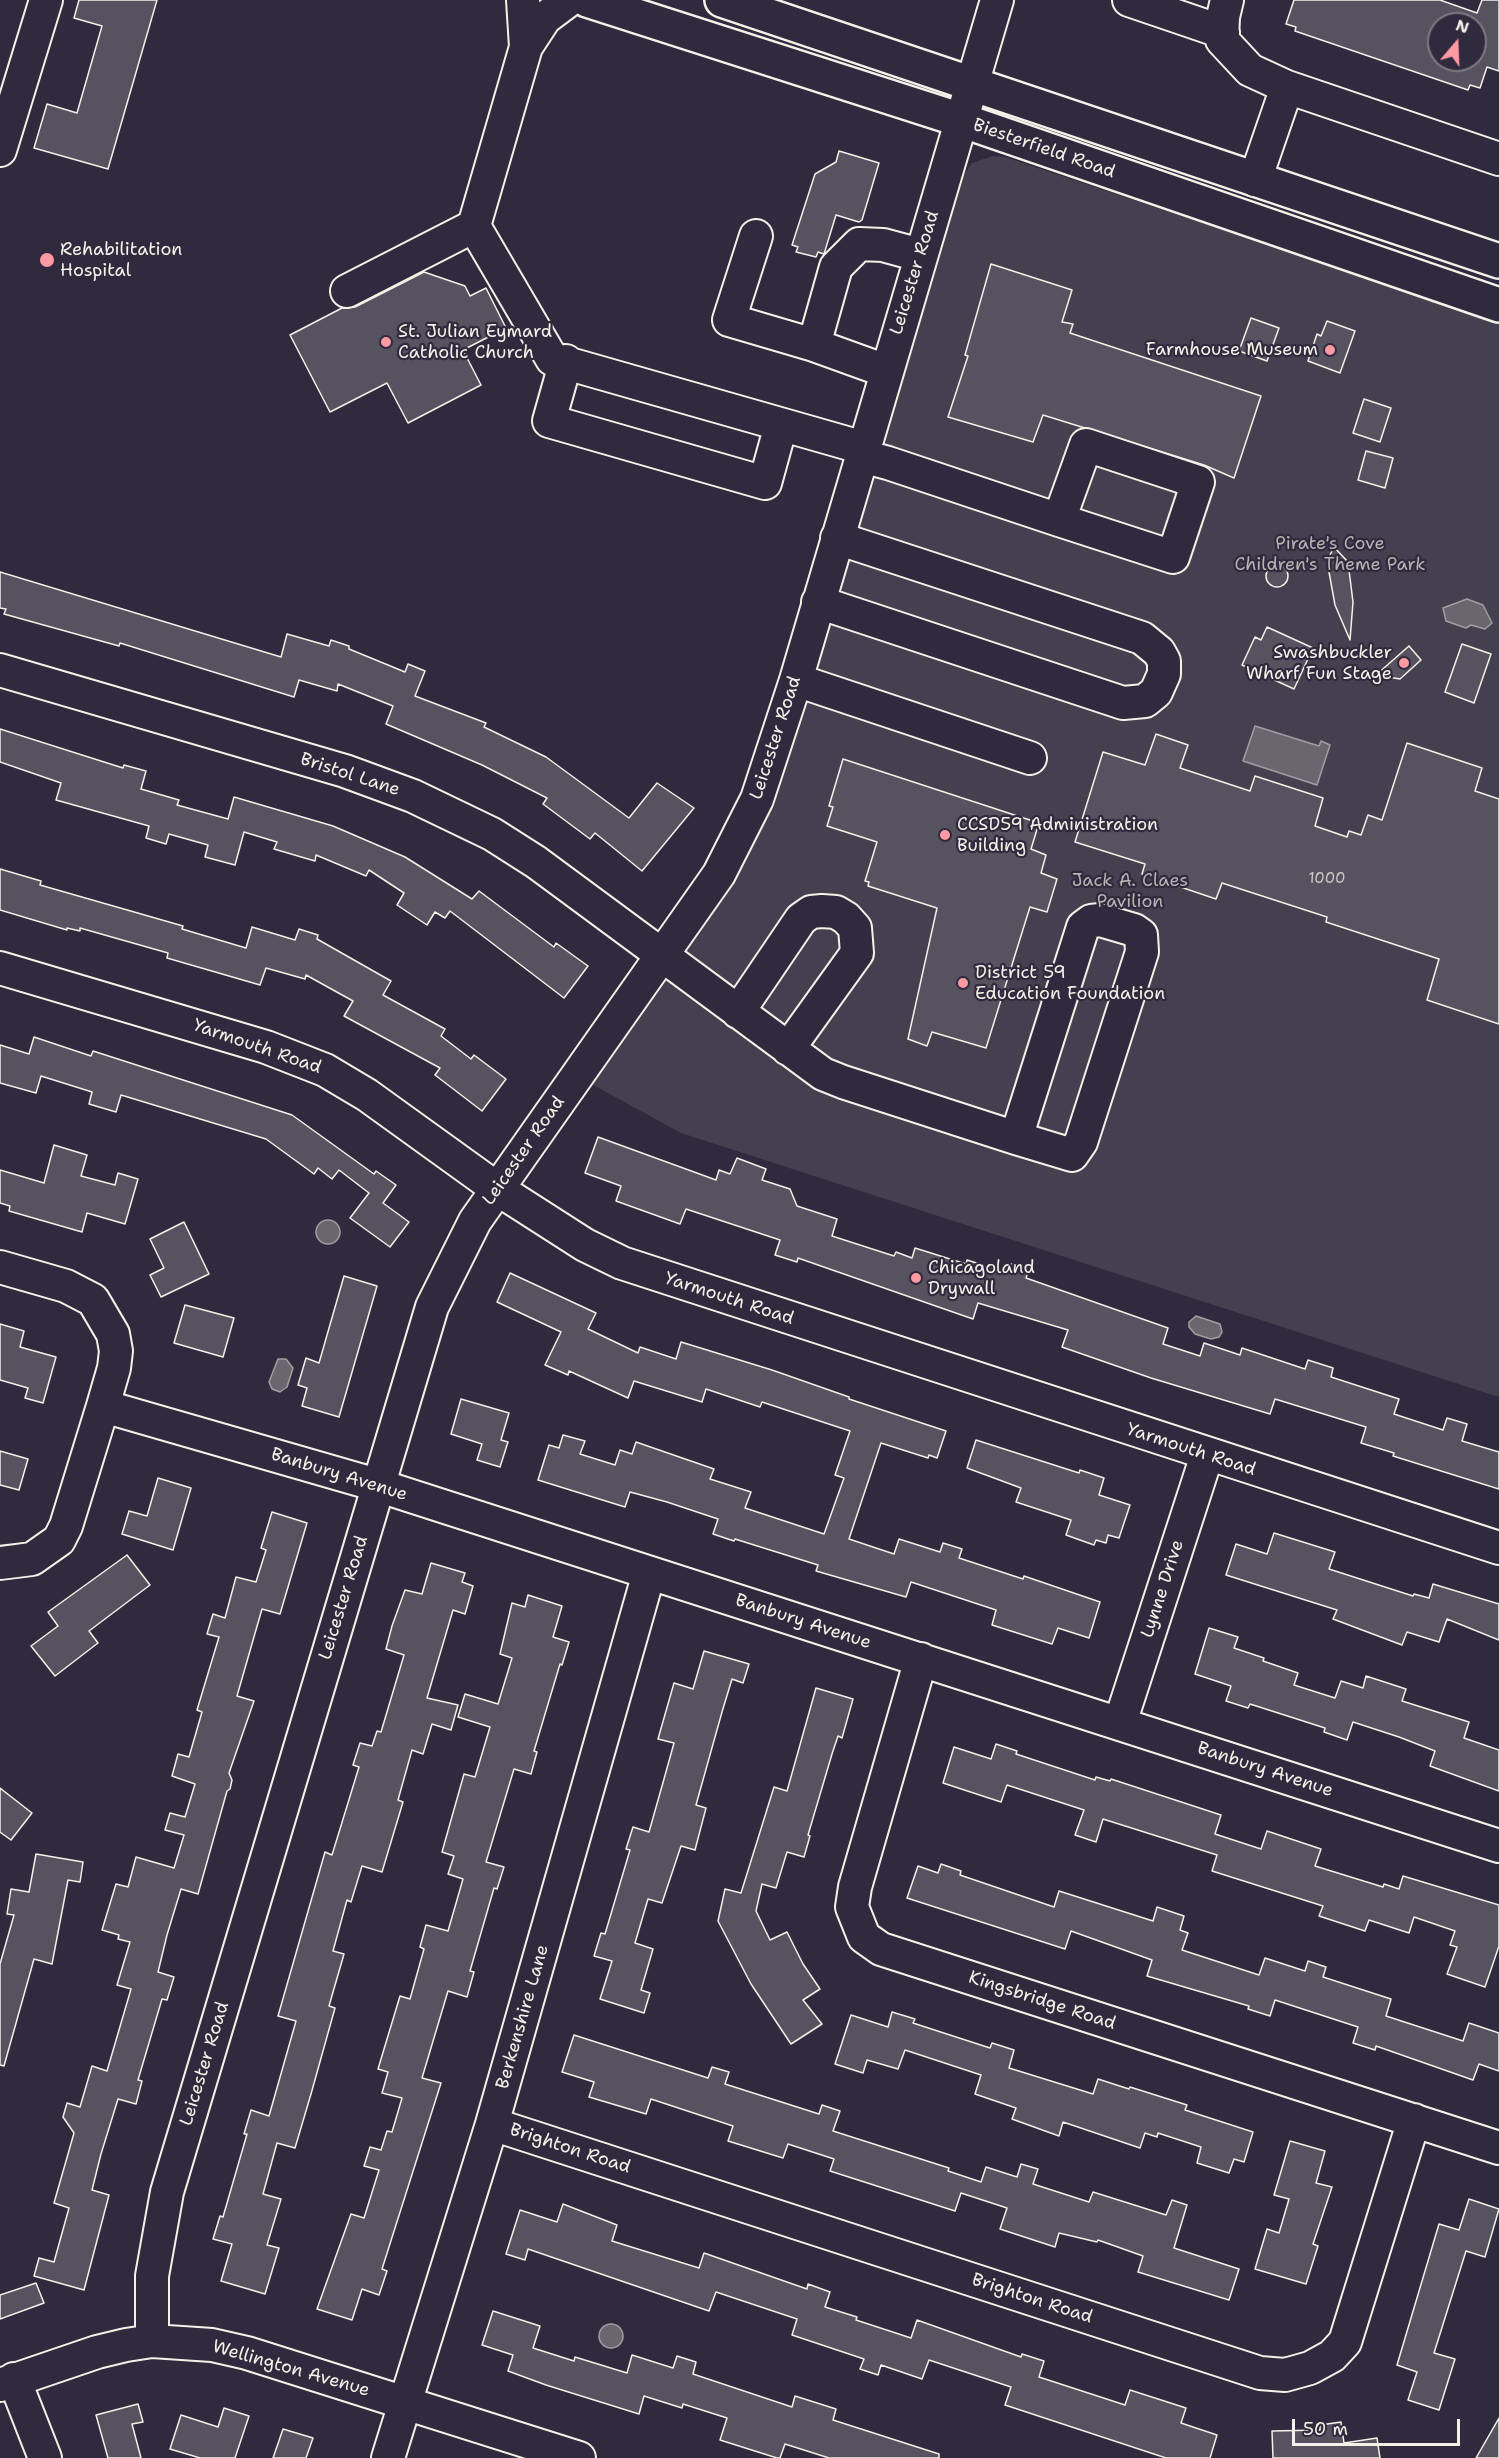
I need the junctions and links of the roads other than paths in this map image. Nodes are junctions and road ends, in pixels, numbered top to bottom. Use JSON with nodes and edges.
{"nodes":[{"id":1,"x":46,"y":0,"type":"edge"},
{"id":2,"x":523,"y":0,"type":"edge"},
{"id":3,"x":569,"y":0,"type":"edge"},
{"id":4,"x":587,"y":0,"type":"edge"},
{"id":5,"x":722,"y":0,"type":"edge"},
{"id":6,"x":997,"y":0,"type":"edge"},
{"id":7,"x":1129,"y":0,"type":"edge"},
{"id":8,"x":1227,"y":0,"type":"edge"},
{"id":9,"x":1222,"y":32,"type":"junction"},
{"id":10,"x":526,"y":47,"type":"junction"},
{"id":11,"x":972,"y":84,"type":"junction"},
{"id":12,"x":1287,"y":87,"type":"junction"},
{"id":13,"x":961,"y":120,"type":"junction"},
{"id":14,"x":0,"y":150,"type":"edge"},
{"id":15,"x":1499,"y":159,"type":"edge"},
{"id":16,"x":1255,"y":180,"type":"junction"},
{"id":17,"x":474,"y":226,"type":"junction"},
{"id":18,"x":756,"y":236,"type":"dead end"},
{"id":19,"x":920,"y":255,"type":"junction"},
{"id":20,"x":1499,"y":261,"type":"edge"},
{"id":21,"x":347,"y":291,"type":"dead end"},
{"id":22,"x":1499,"y":305,"type":"edge"},
{"id":23,"x":814,"y":345,"type":"junction"},
{"id":24,"x":566,"y":361,"type":"junction"},
{"id":25,"x":886,"y":371,"type":"junction"},
{"id":26,"x":781,"y":425,"type":"junction"},
{"id":27,"x":863,"y":452,"type":"junction"},
{"id":28,"x":1059,"y":520,"type":"junction"},
{"id":29,"x":837,"y":538,"type":"junction"},
{"id":30,"x":818,"y":602,"type":"junction"},
{"id":31,"x":0,"y":670,"type":"edge"},
{"id":32,"x":796,"y":680,"type":"junction"},
{"id":33,"x":1030,"y":758,"type":"dead end"},
{"id":34,"x":663,"y":957,"type":"junction"},
{"id":35,"x":0,"y":968,"type":"edge"},
{"id":36,"x":738,"y":1012,"type":"junction"},
{"id":37,"x":788,"y":1049,"type":"junction"},
{"id":38,"x":1016,"y":1138,"type":"junction"},
{"id":39,"x":496,"y":1188,"type":"junction"},
{"id":40,"x":0,"y":1267,"type":"edge"},
{"id":41,"x":103,"y":1406,"type":"junction"},
{"id":42,"x":1207,"y":1455,"type":"junction"},
{"id":43,"x":377,"y":1485,"type":"junction"},
{"id":44,"x":1499,"y":1548,"type":"edge"},
{"id":45,"x":0,"y":1563,"type":"edge"},
{"id":46,"x":649,"y":1572,"type":"junction"},
{"id":47,"x":921,"y":1659,"type":"junction"},
{"id":48,"x":1120,"y":1723,"type":"junction"},
{"id":49,"x":1499,"y":1846,"type":"edge"},
{"id":50,"x":1414,"y":2120,"type":"junction"},
{"id":51,"x":492,"y":2124,"type":"junction"},
{"id":52,"x":1499,"y":2148,"type":"edge"},
{"id":53,"x":152,"y":2342,"type":"junction"},
{"id":54,"x":7,"y":2382,"type":"edge"},
{"id":55,"x":404,"y":2402,"type":"junction"},
{"id":56,"x":45,"y":2458,"type":"edge"},
{"id":57,"x":388,"y":2458,"type":"edge"},
{"id":58,"x":579,"y":2458,"type":"edge"}],
"edges":[{"from":1,"to":14,"type":"street"},
{"from":2,"to":10,"type":"street"},
{"from":3,"to":10,"type":"street"},
{"from":4,"to":13,"type":"main road","name":"Biesterfield Road"},
{"from":5,"to":11,"type":"main road"},
{"from":6,"to":11,"type":"street","name":"Leicester Road"},
{"from":7,"to":9,"type":"street"},
{"from":8,"to":9,"type":"street"},
{"from":9,"to":12,"type":"street"},
{"from":10,"to":17,"type":"street"},
{"from":11,"to":13,"type":"street","name":"Leicester Road"},
{"from":11,"to":16,"type":"main road"},
{"from":12,"to":15,"type":"street"},
{"from":12,"to":16,"type":"street"},
{"from":13,"to":19,"type":"street","name":"Leicester Road"},
{"from":13,"to":22,"type":"main road","name":"Biesterfield Road"},
{"from":16,"to":20,"type":"main road"},
{"from":17,"to":21,"type":"street"},
{"from":17,"to":24,"type":"street"},
{"from":18,"to":23,"type":"street"},
{"from":19,"to":23,"type":"street"},
{"from":19,"to":25,"type":"street","name":"Leicester Road"},
{"from":23,"to":25,"type":"street"},
{"from":24,"to":26,"type":"street"},
{"from":24,"to":26,"type":"street"},
{"from":25,"to":27,"type":"street","name":"Leicester Road"},
{"from":26,"to":27,"type":"street"},
{"from":27,"to":28,"type":"street"},
{"from":27,"to":29,"type":"street","name":"Leicester Road"},
{"from":28,"to":28,"type":"street"},
{"from":29,"to":30,"type":"street","name":"Leicester Road"},
{"from":29,"to":30,"type":"street"},
{"from":30,"to":32,"type":"street","name":"Leicester Road"},
{"from":31,"to":34,"type":"street","name":"Bristol Lane"},
{"from":32,"to":33,"type":"street"},
{"from":32,"to":34,"type":"street","name":"Leicester Road"},
{"from":34,"to":36,"type":"street","name":"Bristol Lane"},
{"from":34,"to":39,"type":"street","name":"Leicester Road"},
{"from":35,"to":39,"type":"street","name":"Yarmouth Road"},
{"from":36,"to":37,"type":"street","name":"Bristol Lane"},
{"from":36,"to":37,"type":"street"},
{"from":37,"to":38,"type":"street","name":"Bristol Lane"},
{"from":38,"to":38,"type":"street","name":"Bristol Lane"},
{"from":39,"to":42,"type":"street","name":"Yarmouth Road"},
{"from":39,"to":43,"type":"street","name":"Leicester Road"},
{"from":40,"to":41,"type":"street"},
{"from":41,"to":43,"type":"street","name":"Banbury Avenue"},
{"from":41,"to":45,"type":"street"},
{"from":42,"to":44,"type":"street","name":"Yarmouth Road"},
{"from":42,"to":48,"type":"street","name":"Lynne Drive"},
{"from":43,"to":46,"type":"street","name":"Banbury Avenue"},
{"from":43,"to":53,"type":"street","name":"Leicester Road"},
{"from":46,"to":47,"type":"street","name":"Banbury Avenue"},
{"from":46,"to":51,"type":"street","name":"Berkenshire Lane"},
{"from":47,"to":48,"type":"street","name":"Banbury Avenue"},
{"from":47,"to":50,"type":"street","name":"Kingsbridge Road"},
{"from":48,"to":49,"type":"street","name":"Banbury Avenue"},
{"from":50,"to":51,"type":"street","name":"Brighton Road"},
{"from":50,"to":52,"type":"street","name":"Kingsbridge Road"},
{"from":51,"to":55,"type":"street","name":"Berkenshire Lane"},
{"from":53,"to":54,"type":"street","name":"Wellington Avenue"},
{"from":53,"to":55,"type":"street","name":"Wellington Avenue"},
{"from":54,"to":56,"type":"street"},
{"from":55,"to":57,"type":"street","name":"Berkenshire Lane"},
{"from":55,"to":58,"type":"street","name":"Wellington Avenue"}]}
